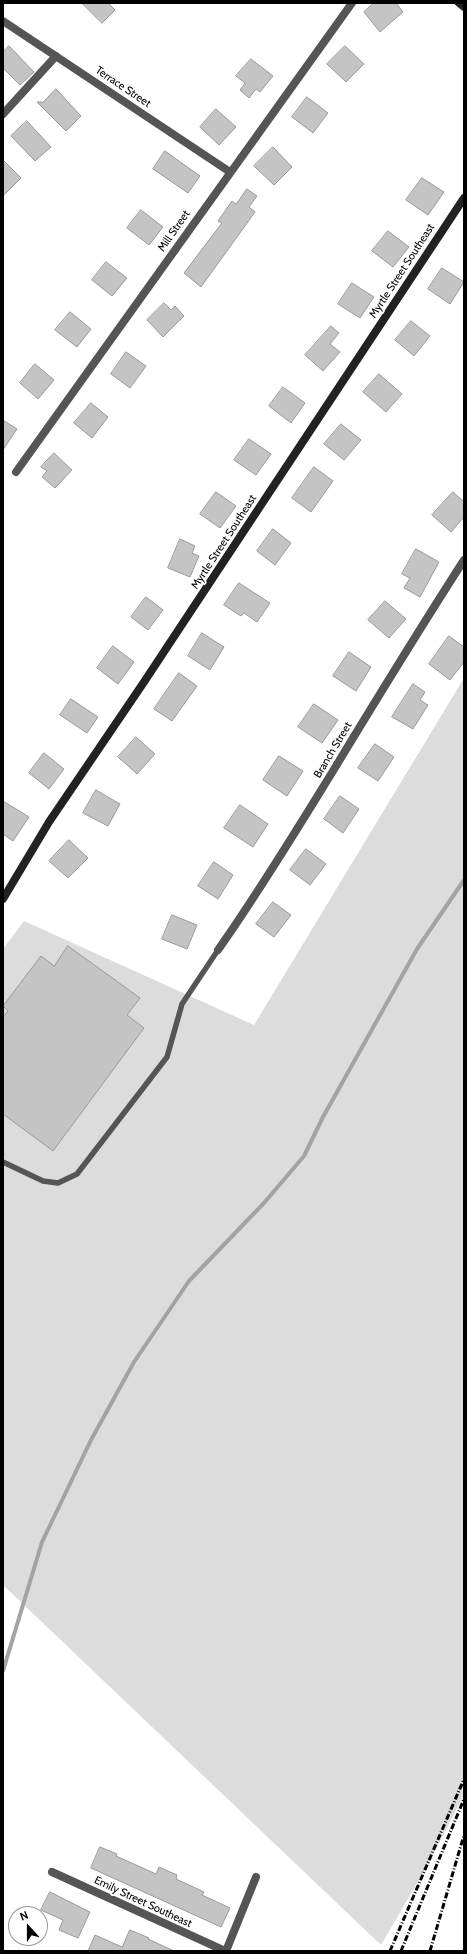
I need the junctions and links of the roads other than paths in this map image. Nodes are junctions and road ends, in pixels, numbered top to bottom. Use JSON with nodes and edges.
{"nodes":[{"id":1,"x":352,"y":3,"type":"edge"},
{"id":2,"x":459,"y":3,"type":"edge"},
{"id":3,"x":464,"y":7,"type":"edge"},
{"id":4,"x":3,"y":21,"type":"edge"},
{"id":5,"x":56,"y":56,"type":"junction"},
{"id":6,"x":3,"y":114,"type":"edge"},
{"id":7,"x":230,"y":172,"type":"junction"},
{"id":8,"x":464,"y":198,"type":"edge"},
{"id":9,"x":16,"y":472,"type":"dead end"},
{"id":10,"x":464,"y":560,"type":"edge"},
{"id":11,"x":3,"y":899,"type":"edge"},
{"id":12,"x":218,"y":950,"type":"joint"},
{"id":13,"x":3,"y":1162,"type":"edge"},
{"id":14,"x":52,"y":1872,"type":"dead end"},
{"id":15,"x":256,"y":1877,"type":"dead end"},
{"id":16,"x":225,"y":1951,"type":"edge"}],
"edges":[{"from":1,"to":7,"type":"street","name":"Mill Street"},
{"from":2,"to":3,"type":"street"},
{"from":4,"to":5,"type":"street","name":"Terrace Street"},
{"from":5,"to":6,"type":"street"},
{"from":5,"to":7,"type":"street","name":"Terrace Street"},
{"from":7,"to":9,"type":"street","name":"Mill Street"},
{"from":8,"to":11,"type":"street","name":"Myrtle Street Southeast"},
{"from":10,"to":12,"type":"street","name":"Branch Street"},
{"from":12,"to":13,"type":"lane"},
{"from":14,"to":16,"type":"street","name":"Emily Street Southeast"},
{"from":15,"to":16,"type":"street"}]}
